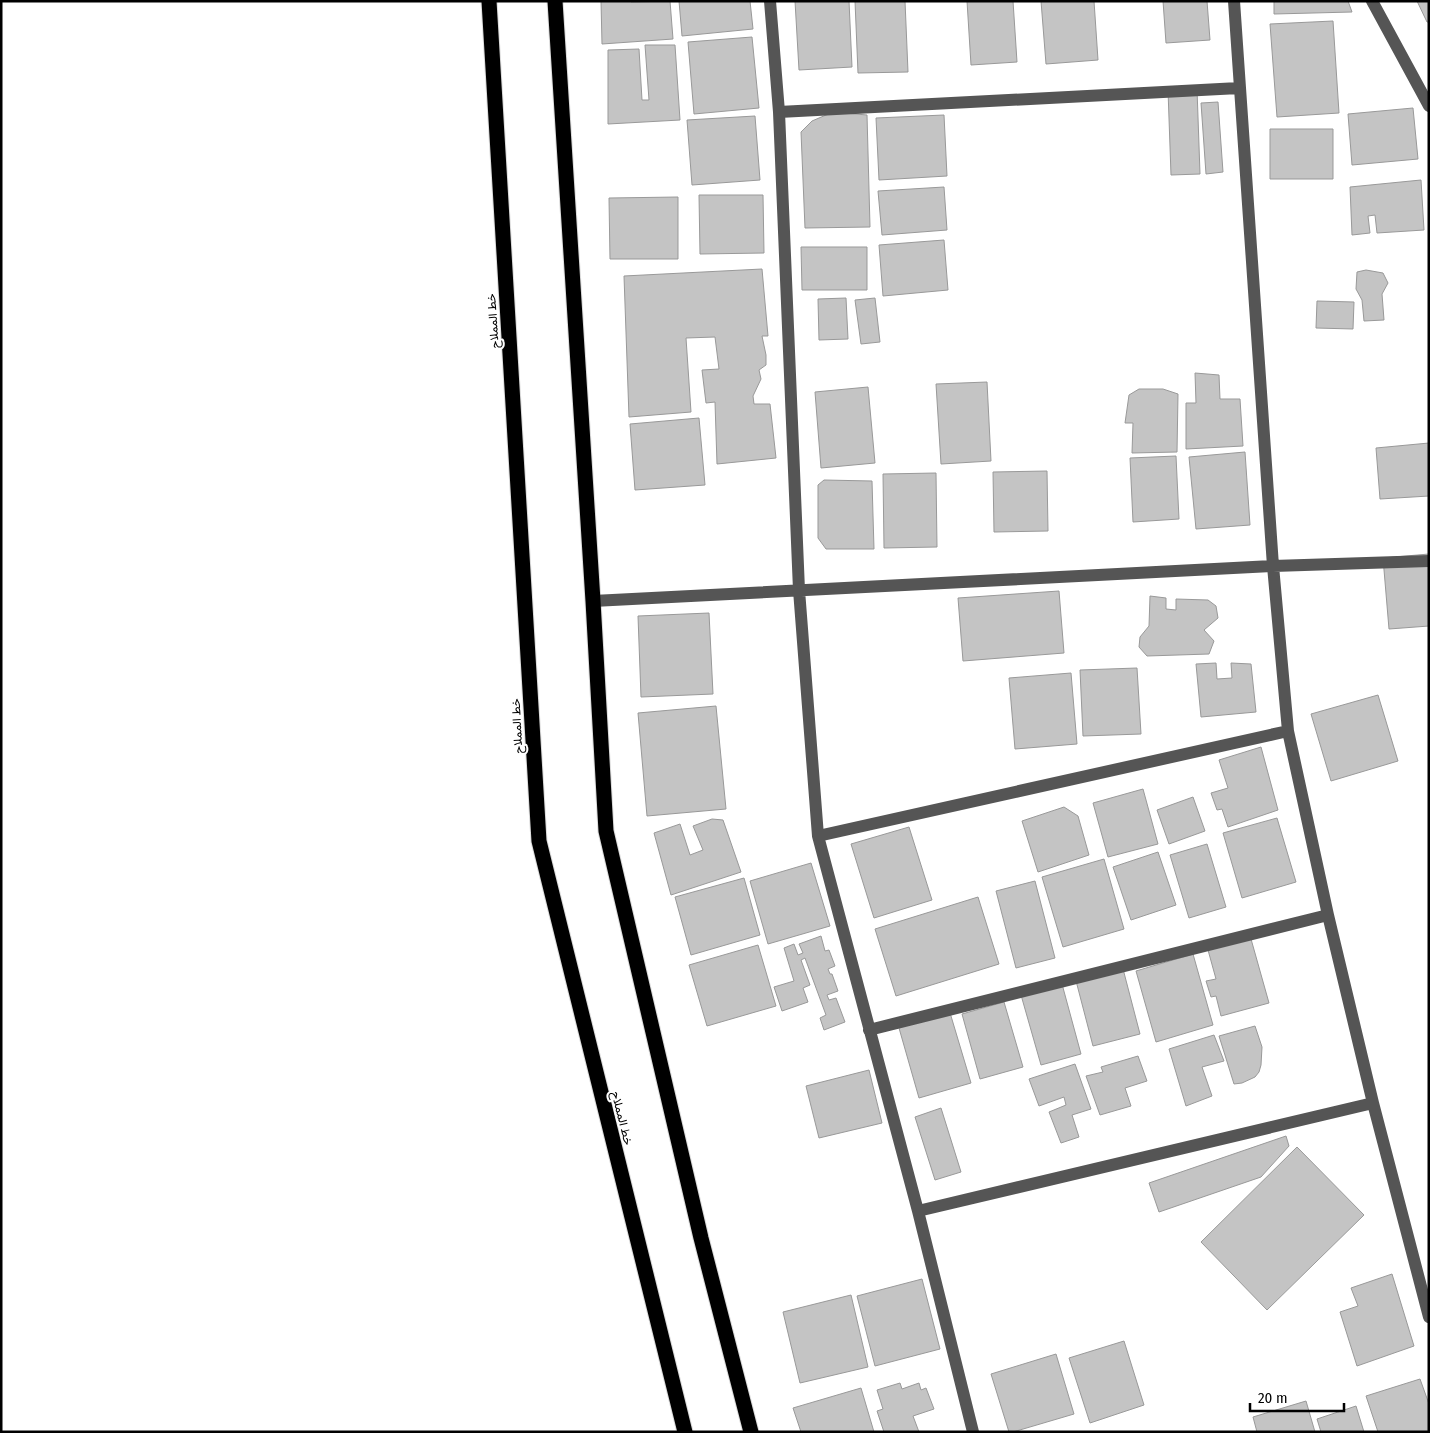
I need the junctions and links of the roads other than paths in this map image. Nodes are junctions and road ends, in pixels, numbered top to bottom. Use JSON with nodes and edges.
{"nodes":[{"id":1,"x":488,"y":1,"type":"edge"},
{"id":2,"x":555,"y":1,"type":"edge"},
{"id":3,"x":770,"y":1,"type":"edge"},
{"id":4,"x":1234,"y":1,"type":"edge"},
{"id":5,"x":1372,"y":1,"type":"edge"},
{"id":6,"x":1240,"y":88,"type":"junction"},
{"id":7,"x":1429,"y":106,"type":"edge"},
{"id":8,"x":779,"y":112,"type":"junction"},
{"id":9,"x":1429,"y":561,"type":"edge"},
{"id":10,"x":1272,"y":566,"type":"junction"},
{"id":11,"x":799,"y":590,"type":"junction"},
{"id":12,"x":594,"y":600,"type":"junction"},
{"id":13,"x":1288,"y":731,"type":"junction"},
{"id":14,"x":818,"y":836,"type":"junction"},
{"id":15,"x":1328,"y":915,"type":"junction"},
{"id":16,"x":869,"y":1030,"type":"junction"},
{"id":17,"x":1373,"y":1103,"type":"junction"},
{"id":18,"x":918,"y":1211,"type":"junction"},
{"id":19,"x":1429,"y":1317,"type":"edge"},
{"id":20,"x":685,"y":1432,"type":"edge"},
{"id":21,"x":751,"y":1432,"type":"edge"},
{"id":22,"x":974,"y":1432,"type":"edge"}],
"edges":[{"from":1,"to":20,"type":"highway","name":"خط المملاح"},
{"from":2,"to":12,"type":"highway"},
{"from":3,"to":8,"type":"street"},
{"from":4,"to":6,"type":"street"},
{"from":5,"to":7,"type":"street"},
{"from":6,"to":8,"type":"street"},
{"from":6,"to":10,"type":"street"},
{"from":8,"to":11,"type":"street"},
{"from":9,"to":10,"type":"street"},
{"from":10,"to":11,"type":"street"},
{"from":10,"to":13,"type":"street"},
{"from":11,"to":12,"type":"street"},
{"from":11,"to":14,"type":"street"},
{"from":12,"to":21,"type":"highway"},
{"from":13,"to":14,"type":"street"},
{"from":13,"to":15,"type":"street"},
{"from":14,"to":16,"type":"street"},
{"from":15,"to":16,"type":"street"},
{"from":15,"to":17,"type":"street"},
{"from":16,"to":18,"type":"street"},
{"from":17,"to":18,"type":"street"},
{"from":17,"to":19,"type":"street"},
{"from":18,"to":22,"type":"street"}]}
